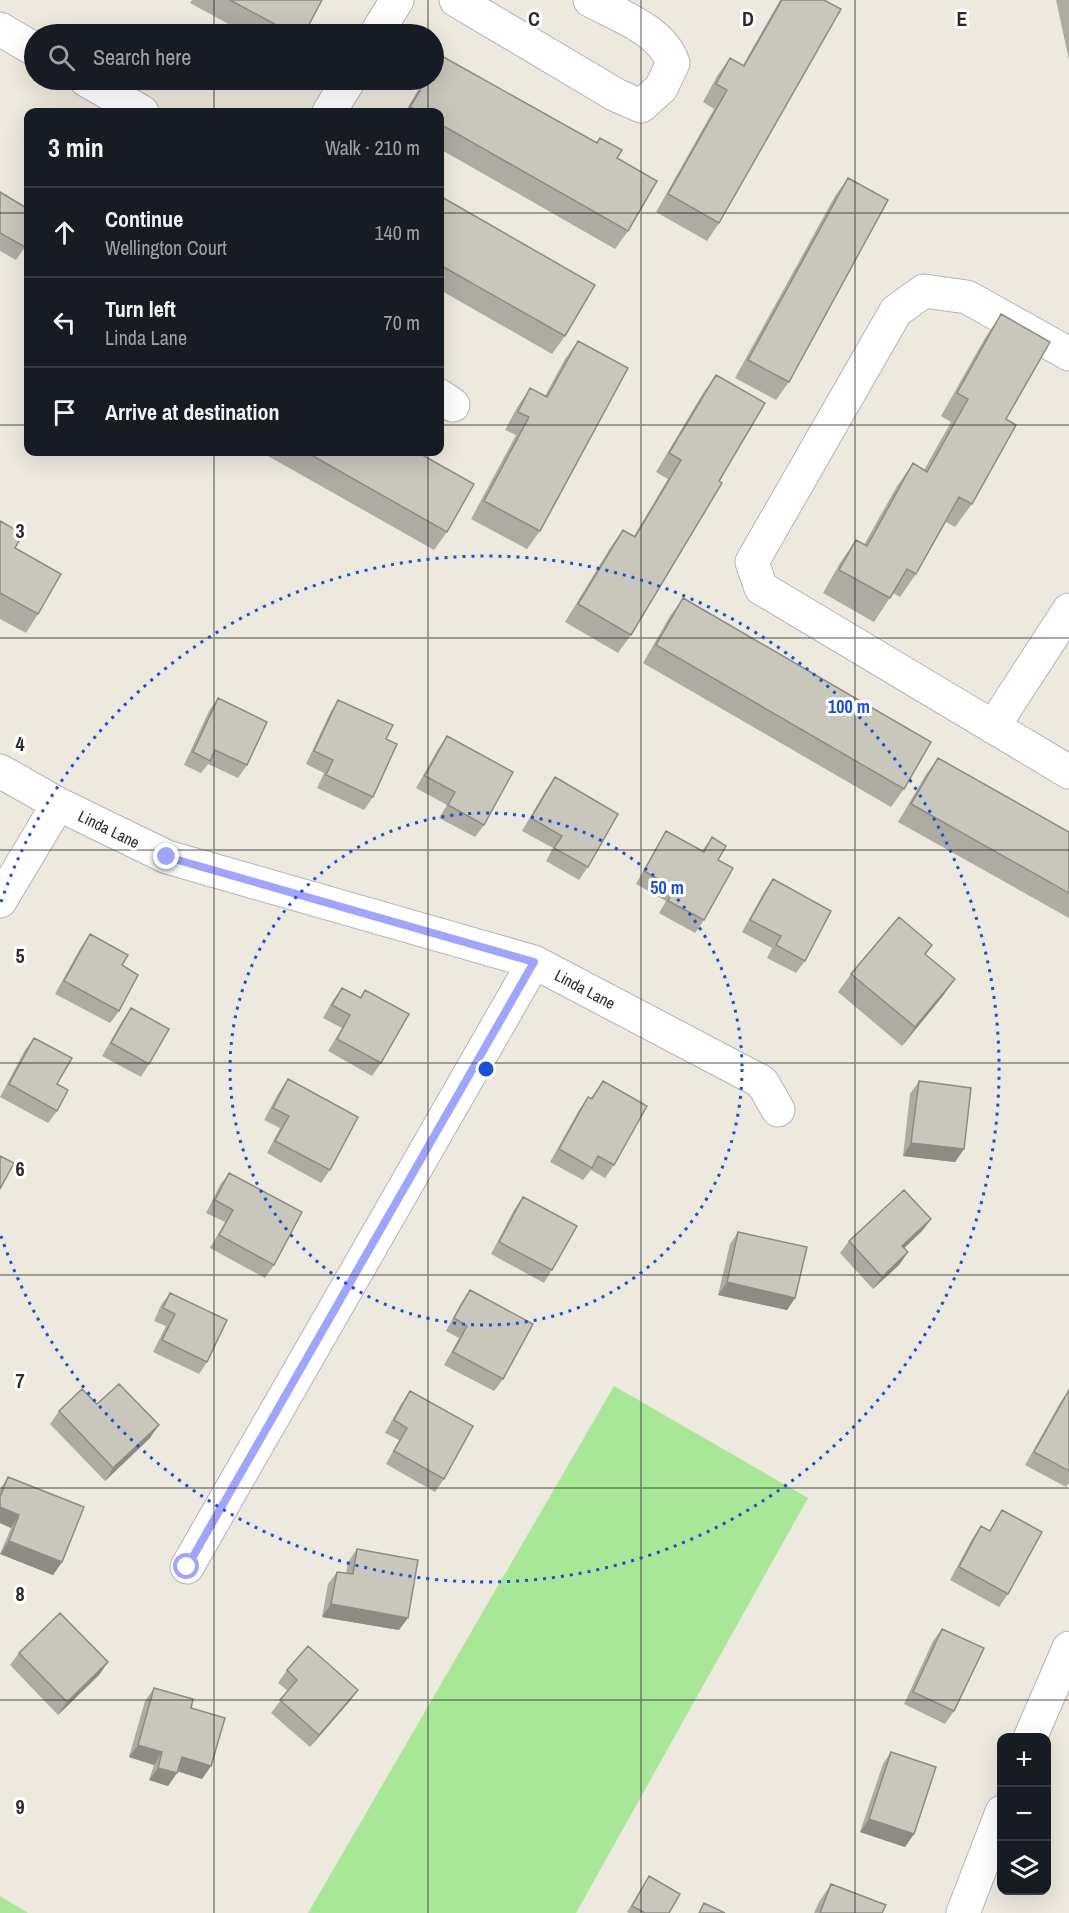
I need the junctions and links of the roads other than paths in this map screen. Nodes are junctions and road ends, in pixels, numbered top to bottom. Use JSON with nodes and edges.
{"nodes":[{"id":1,"x":397,"y":0,"type":"edge"},
{"id":2,"x":456,"y":0,"type":"edge"},
{"id":3,"x":590,"y":0,"type":"edge"},
{"id":4,"x":382,"y":24,"type":"edge"},
{"id":5,"x":0,"y":29,"type":"edge"},
{"id":6,"x":24,"y":43,"type":"edge"},
{"id":7,"x":104,"y":90,"type":"edge"},
{"id":8,"x":343,"y":90,"type":"edge"},
{"id":9,"x":135,"y":108,"type":"edge"},
{"id":10,"x":332,"y":108,"type":"edge"},
{"id":11,"x":1069,"y":354,"type":"edge"},
{"id":12,"x":1069,"y":610,"type":"edge"},
{"id":13,"x":993,"y":727,"type":"junction"},
{"id":14,"x":0,"y":771,"type":"edge"},
{"id":15,"x":1069,"y":772,"type":"edge"},
{"id":16,"x":58,"y":804,"type":"junction"},
{"id":17,"x":0,"y":901,"type":"edge"},
{"id":18,"x":534,"y":962,"type":"junction"},
{"id":19,"x":778,"y":1110,"type":"dead end"},
{"id":20,"x":187,"y":1567,"type":"dead end"},
{"id":21,"x":1069,"y":1648,"type":"edge"},
{"id":22,"x":1032,"y":1733,"type":"edge"},
{"id":23,"x":997,"y":1825,"type":"edge"},
{"id":24,"x":963,"y":1913,"type":"edge"}],
"edges":[{"from":1,"to":4,"type":"street"},
{"from":2,"to":3,"type":"street"},
{"from":5,"to":6,"type":"street"},
{"from":7,"to":9,"type":"street"},
{"from":8,"to":10,"type":"street"},
{"from":11,"to":13,"type":"street"},
{"from":12,"to":13,"type":"street"},
{"from":13,"to":15,"type":"street"},
{"from":14,"to":16,"type":"street","name":"Linda Lane"},
{"from":16,"to":17,"type":"street"},
{"from":16,"to":18,"type":"street","name":"Linda Lane"},
{"from":18,"to":19,"type":"street","name":"Linda Lane"},
{"from":18,"to":20,"type":"street"},
{"from":21,"to":22,"type":"street"},
{"from":23,"to":24,"type":"street"}]}
